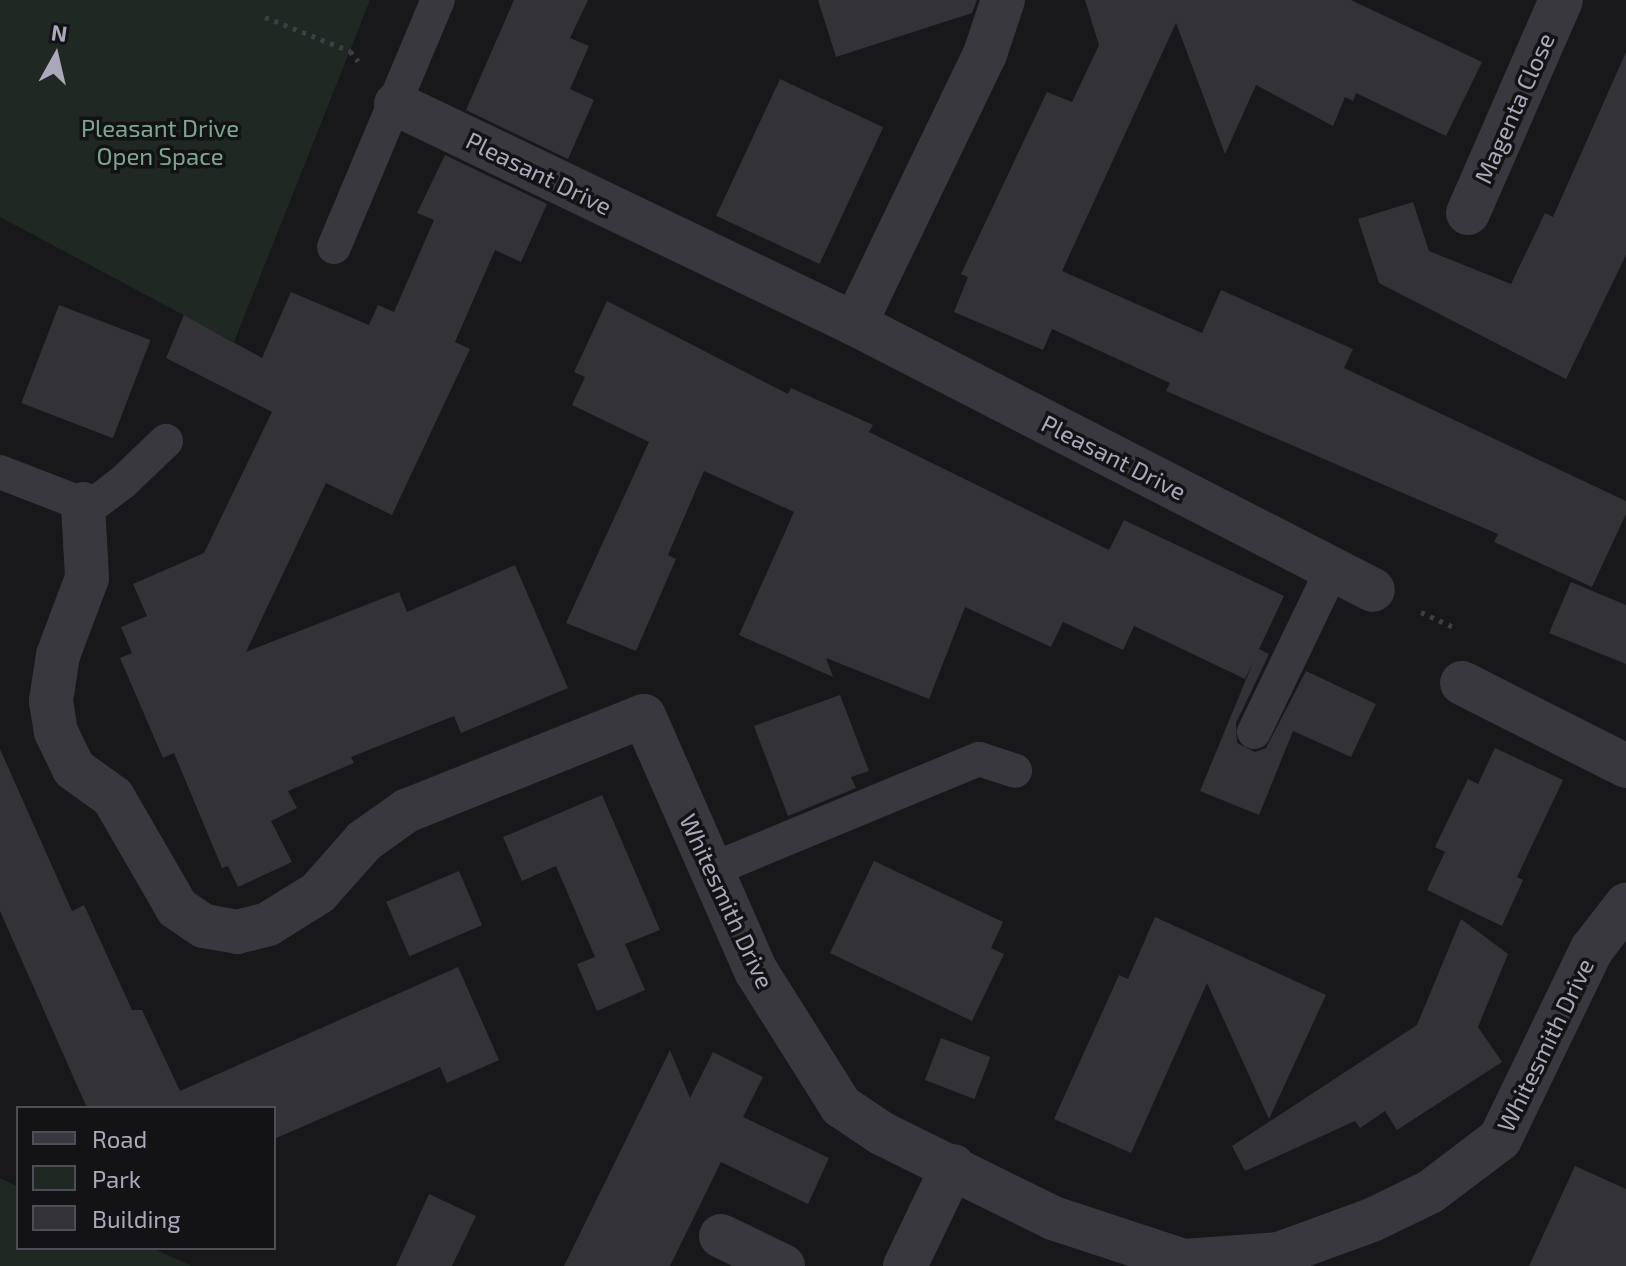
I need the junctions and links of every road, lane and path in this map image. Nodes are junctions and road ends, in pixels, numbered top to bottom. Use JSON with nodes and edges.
{"nodes":[{"id":1,"x":438,"y":0,"type":"edge"},
{"id":2,"x":1003,"y":0,"type":"edge"},
{"id":3,"x":1558,"y":1,"type":"edge"},
{"id":4,"x":265,"y":17,"type":"dead end"},
{"id":5,"x":396,"y":104,"type":"junction"},
{"id":6,"x":1468,"y":213,"type":"dead end"},
{"id":7,"x":334,"y":247,"type":"dead end"},
{"id":8,"x":855,"y":324,"type":"junction"},
{"id":9,"x":166,"y":441,"type":"dead end"},
{"id":10,"x":0,"y":472,"type":"edge"},
{"id":11,"x":83,"y":504,"type":"junction"},
{"id":12,"x":1332,"y":570,"type":"junction"},
{"id":13,"x":1373,"y":590,"type":"joint"},
{"id":14,"x":1462,"y":683,"type":"joint"},
{"id":15,"x":1254,"y":732,"type":"dead end"},
{"id":16,"x":1626,"y":766,"type":"edge"},
{"id":17,"x":1015,"y":771,"type":"dead end"},
{"id":18,"x":711,"y":870,"type":"junction"},
{"id":19,"x":1626,"y":905,"type":"edge"},
{"id":20,"x":953,"y":1166,"type":"junction"},
{"id":21,"x":721,"y":1236,"type":"dead end"},
{"id":22,"x":1281,"y":1260,"type":"edge"},
{"id":23,"x":783,"y":1266,"type":"edge"},
{"id":24,"x":905,"y":1266,"type":"edge"}],
"edges":[{"from":1,"to":5,"type":"lane"},
{"from":2,"to":8,"type":"street"},
{"from":3,"to":6,"type":"street","name":"Magenta Close"},
{"from":4,"to":5,"type":"path"},
{"from":5,"to":7,"type":"lane"},
{"from":5,"to":8,"type":"street","name":"Pleasant Drive"},
{"from":8,"to":12,"type":"street","name":"Pleasant Drive"},
{"from":9,"to":11,"type":"lane"},
{"from":10,"to":11,"type":"lane"},
{"from":11,"to":18,"type":"street","name":"Whitesmith Drive"},
{"from":12,"to":13,"type":"street","name":"Pleasant Drive"},
{"from":12,"to":15,"type":"lane"},
{"from":13,"to":14,"type":"path"},
{"from":14,"to":16,"type":"street"},
{"from":17,"to":18,"type":"lane"},
{"from":18,"to":20,"type":"street","name":"Whitesmith Drive"},
{"from":19,"to":22,"type":"street","name":"Whitesmith Drive"},
{"from":20,"to":22,"type":"street","name":"Whitesmith Drive"},
{"from":20,"to":24,"type":"street"},
{"from":21,"to":23,"type":"street"}]}
